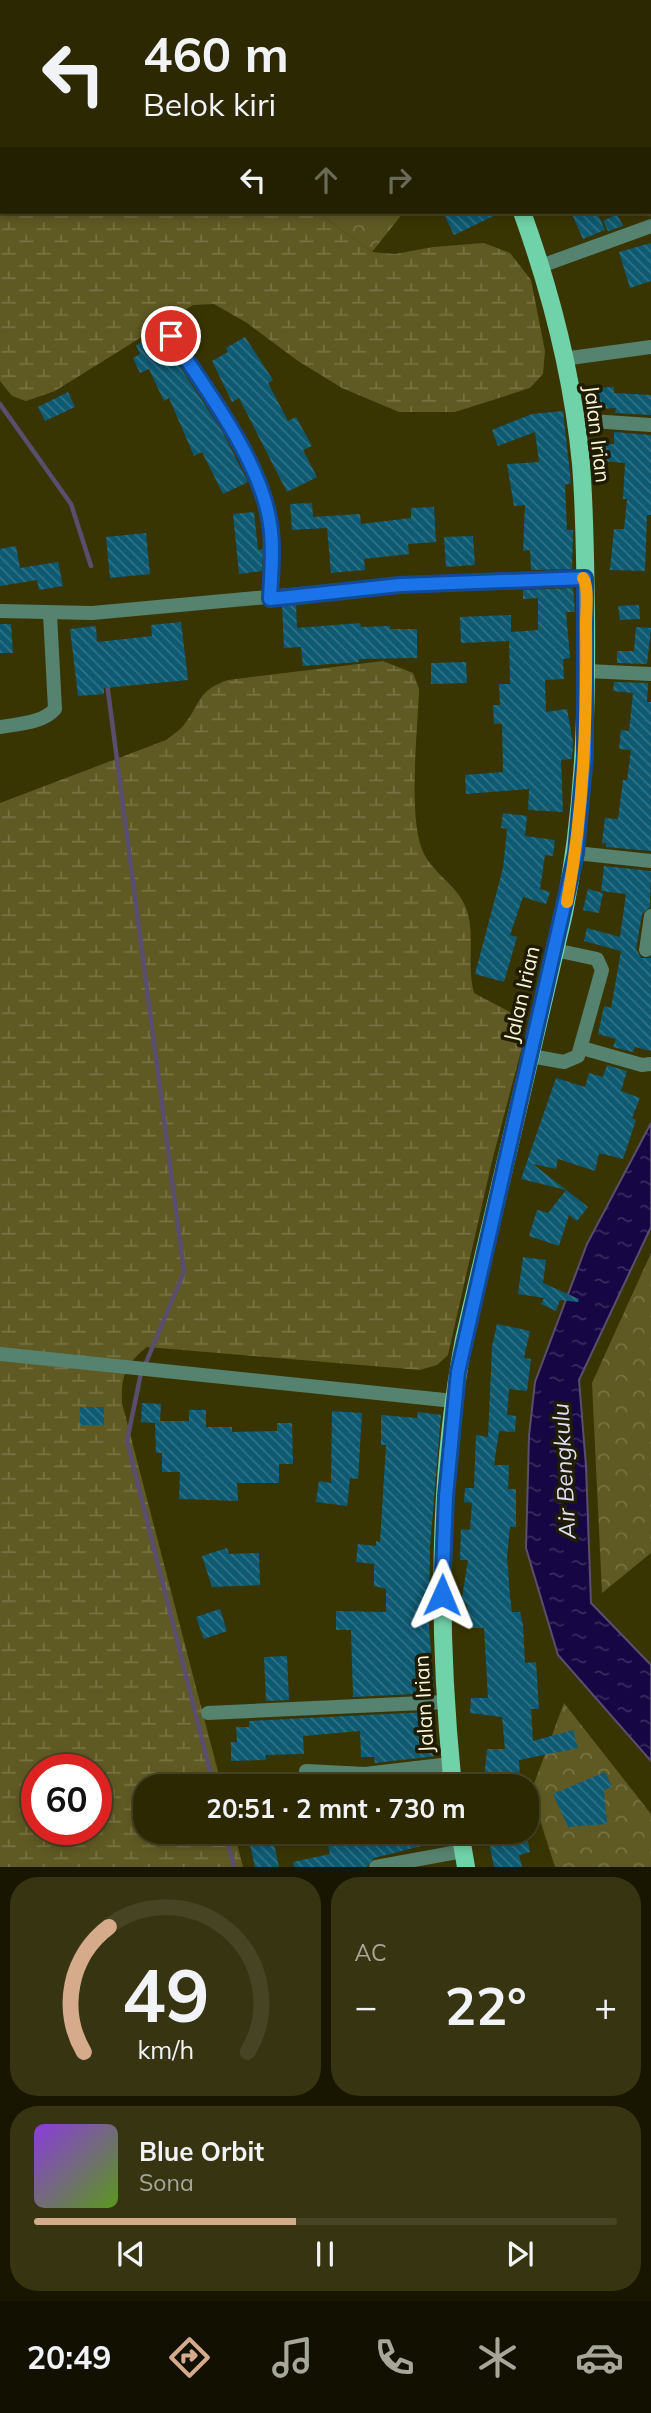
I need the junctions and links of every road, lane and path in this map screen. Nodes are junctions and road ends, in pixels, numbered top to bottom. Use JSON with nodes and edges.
{"nodes":[{"id":1,"x":523,"y":214,"type":"edge"},
{"id":2,"x":651,"y":226,"type":"edge"},
{"id":3,"x":541,"y":266,"type":"junction"},
{"id":4,"x":171,"y":336,"type":"dead end"},
{"id":5,"x":651,"y":347,"type":"edge"},
{"id":6,"x":563,"y":359,"type":"junction"},
{"id":7,"x":576,"y":420,"type":"junction"},
{"id":8,"x":651,"y":425,"type":"edge"},
{"id":9,"x":585,"y":578,"type":"junction"},
{"id":10,"x":270,"y":599,"type":"junction"},
{"id":11,"x":0,"y":611,"type":"edge"},
{"id":12,"x":50,"y":614,"type":"junction"},
{"id":13,"x":587,"y":671,"type":"junction"},
{"id":14,"x":651,"y":674,"type":"edge"},
{"id":15,"x":0,"y":727,"type":"edge"},
{"id":16,"x":576,"y":853,"type":"junction"},
{"id":17,"x":651,"y":861,"type":"edge"},
{"id":18,"x":651,"y":916,"type":"edge"},
{"id":19,"x":555,"y":950,"type":"junction"},
{"id":20,"x":646,"y":950,"type":"dead end"},
{"id":21,"x":582,"y":1048,"type":"junction"},
{"id":22,"x":531,"y":1056,"type":"junction"},
{"id":23,"x":651,"y":1063,"type":"edge"},
{"id":24,"x":0,"y":1354,"type":"edge"},
{"id":25,"x":454,"y":1401,"type":"junction"},
{"id":26,"x":445,"y":1702,"type":"junction"},
{"id":27,"x":208,"y":1713,"type":"dead end"},
{"id":28,"x":450,"y":1764,"type":"junction"},
{"id":29,"x":306,"y":1771,"type":"dead end"},
{"id":30,"x":451,"y":1774,"type":"edge"},
{"id":31,"x":465,"y":1859,"type":"edge"},
{"id":32,"x":376,"y":1867,"type":"edge"}],
"edges":[{"from":1,"to":3,"type":"main road","name":"Jalan Irian"},
{"from":2,"to":3,"type":"street"},
{"from":3,"to":6,"type":"main road","name":"Jalan Irian"},
{"from":4,"to":10,"type":"street"},
{"from":5,"to":6,"type":"street"},
{"from":6,"to":7,"type":"main road","name":"Jalan Irian"},
{"from":7,"to":8,"type":"street"},
{"from":7,"to":9,"type":"main road","name":"Jalan Irian"},
{"from":9,"to":10,"type":"street"},
{"from":9,"to":13,"type":"main road","name":"Jalan Irian"},
{"from":10,"to":12,"type":"street"},
{"from":11,"to":12,"type":"street"},
{"from":12,"to":15,"type":"street"},
{"from":13,"to":14,"type":"street"},
{"from":13,"to":16,"type":"main road","name":"Jalan Irian"},
{"from":16,"to":17,"type":"street"},
{"from":16,"to":19,"type":"main road","name":"Jalan Irian"},
{"from":18,"to":20,"type":"street"},
{"from":19,"to":21,"type":"street"},
{"from":19,"to":22,"type":"main road","name":"Jalan Irian"},
{"from":21,"to":22,"type":"street"},
{"from":21,"to":23,"type":"street"},
{"from":22,"to":25,"type":"main road","name":"Jalan Irian"},
{"from":24,"to":25,"type":"street"},
{"from":25,"to":26,"type":"main road","name":"Jalan Irian"},
{"from":26,"to":27,"type":"street"},
{"from":26,"to":28,"type":"main road","name":"Jalan Irian"},
{"from":28,"to":29,"type":"street"},
{"from":28,"to":30,"type":"main road","name":"Jalan Irian"},
{"from":31,"to":32,"type":"street"}]}
